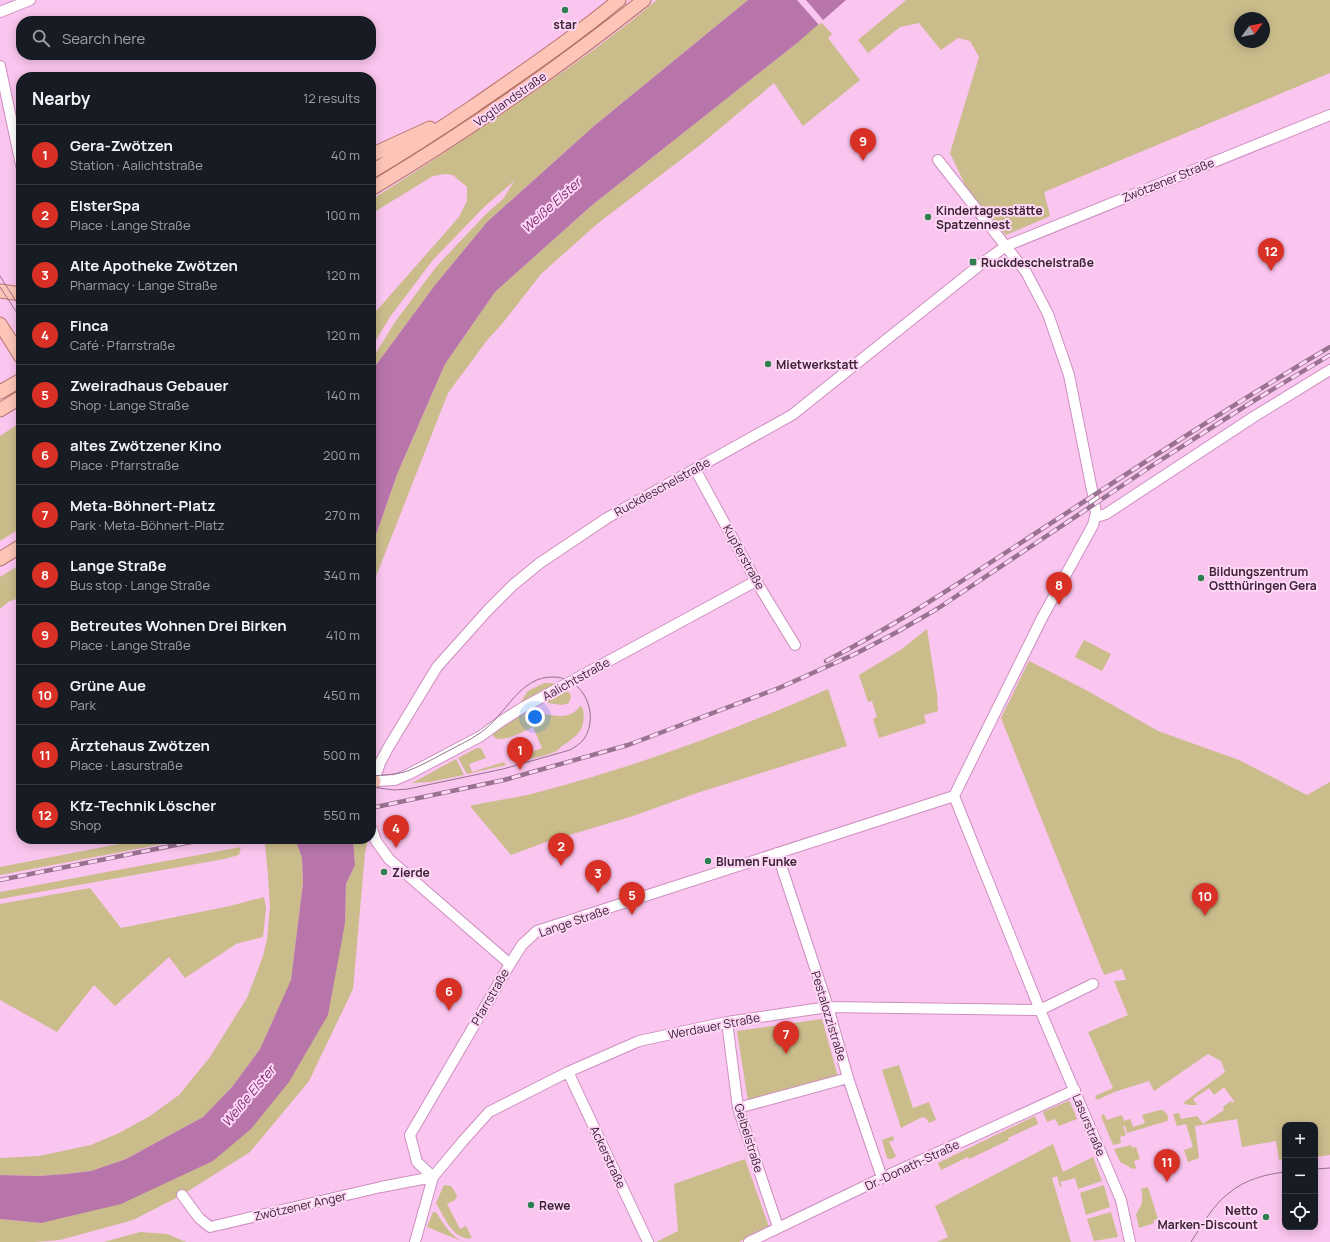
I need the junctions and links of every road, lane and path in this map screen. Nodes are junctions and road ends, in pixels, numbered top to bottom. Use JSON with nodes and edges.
{"nodes":[{"id":1,"x":30,"y":0,"type":"edge"},
{"id":2,"x":620,"y":0,"type":"edge"},
{"id":3,"x":644,"y":0,"type":"edge"},
{"id":4,"x":0,"y":12,"type":"edge"},
{"id":5,"x":0,"y":66,"type":"edge"},
{"id":6,"x":461,"y":114,"type":"junction"},
{"id":7,"x":1330,"y":115,"type":"edge"},
{"id":8,"x":16,"y":141,"type":"edge"},
{"id":9,"x":376,"y":153,"type":"edge"},
{"id":10,"x":938,"y":160,"type":"dead end"},
{"id":11,"x":376,"y":169,"type":"edge"},
{"id":12,"x":376,"y":186,"type":"edge"},
{"id":13,"x":1006,"y":246,"type":"junction"},
{"id":14,"x":0,"y":291,"type":"edge"},
{"id":15,"x":16,"y":293,"type":"edge"},
{"id":16,"x":0,"y":324,"type":"edge"},
{"id":17,"x":16,"y":349,"type":"edge"},
{"id":18,"x":1330,"y":370,"type":"edge"},
{"id":19,"x":16,"y":383,"type":"edge"},
{"id":20,"x":2,"y":391,"type":"edge"},
{"id":21,"x":695,"y":469,"type":"junction"},
{"id":22,"x":1096,"y":517,"type":"junction"},
{"id":23,"x":16,"y":549,"type":"edge"},
{"id":24,"x":0,"y":559,"type":"edge"},
{"id":25,"x":756,"y":581,"type":"junction"},
{"id":26,"x":795,"y":645,"type":"dead end"},
{"id":27,"x":376,"y":772,"type":"edge"},
{"id":28,"x":376,"y":781,"type":"edge"},
{"id":29,"x":954,"y":796,"type":"junction"},
{"id":30,"x":376,"y":841,"type":"edge"},
{"id":31,"x":777,"y":853,"type":"junction"},
{"id":32,"x":510,"y":964,"type":"junction"},
{"id":33,"x":1093,"y":984,"type":"dead end"},
{"id":34,"x":828,"y":1007,"type":"junction"},
{"id":35,"x":1040,"y":1010,"type":"junction"},
{"id":36,"x":727,"y":1022,"type":"junction"},
{"id":37,"x":568,"y":1072,"type":"junction"},
{"id":38,"x":848,"y":1078,"type":"junction"},
{"id":39,"x":1075,"y":1090,"type":"junction"},
{"id":40,"x":738,"y":1108,"type":"junction"},
{"id":41,"x":433,"y":1177,"type":"junction"},
{"id":42,"x":882,"y":1178,"type":"junction"},
{"id":43,"x":182,"y":1195,"type":"dead end"},
{"id":44,"x":778,"y":1227,"type":"junction"},
{"id":45,"x":415,"y":1242,"type":"edge"},
{"id":46,"x":648,"y":1242,"type":"edge"},
{"id":47,"x":750,"y":1242,"type":"edge"},
{"id":48,"x":1130,"y":1242,"type":"edge"}],
"edges":[{"from":1,"to":4,"type":"street"},
{"from":2,"to":6,"type":"main road","name":"Vogtlandstraße"},
{"from":3,"to":12,"type":"main road","name":"Vogtlandstraße"},
{"from":5,"to":8,"type":"street"},
{"from":6,"to":9,"type":"main road"},
{"from":6,"to":11,"type":"main road","name":"Vogtlandstraße"},
{"from":7,"to":13,"type":"street","name":"Zwötzener Straße"},
{"from":10,"to":13,"type":"street"},
{"from":13,"to":21,"type":"street","name":"Ruckdeschelstraße"},
{"from":13,"to":22,"type":"street"},
{"from":14,"to":15,"type":"main road"},
{"from":16,"to":17,"type":"main road"},
{"from":18,"to":22,"type":"street"},
{"from":19,"to":20,"type":"main road"},
{"from":21,"to":25,"type":"street","name":"Kupferstraße"},
{"from":21,"to":27,"type":"street","name":"Ruckdeschelstraße"},
{"from":22,"to":29,"type":"street"},
{"from":23,"to":24,"type":"main road"},
{"from":25,"to":26,"type":"street","name":"Kupferstraße"},
{"from":25,"to":28,"type":"street","name":"Aalichtstraße"},
{"from":29,"to":31,"type":"street","name":"Lange Straße"},
{"from":29,"to":35,"type":"street","name":"Lasurstraße"},
{"from":30,"to":32,"type":"street","name":"Pfarrstraße"},
{"from":31,"to":32,"type":"street","name":"Lange Straße"},
{"from":31,"to":34,"type":"street","name":"Pestalozzistraße"},
{"from":32,"to":41,"type":"street","name":"Pfarrstraße"},
{"from":33,"to":35,"type":"street"},
{"from":34,"to":35,"type":"street","name":"Werdauer Straße"},
{"from":34,"to":36,"type":"street","name":"Werdauer Straße"},
{"from":34,"to":38,"type":"street","name":"Pestalozzistraße"},
{"from":35,"to":39,"type":"street","name":"Lasurstraße"},
{"from":36,"to":37,"type":"street","name":"Werdauer Straße"},
{"from":36,"to":40,"type":"street","name":"Geibelstraße"},
{"from":37,"to":41,"type":"street","name":"Werdauer Straße"},
{"from":37,"to":46,"type":"street","name":"Ackerstraße"},
{"from":38,"to":40,"type":"street"},
{"from":38,"to":42,"type":"street","name":"Pestalozzistraße"},
{"from":39,"to":42,"type":"street","name":"Dr.-Donath-Straße"},
{"from":39,"to":48,"type":"street","name":"Lasurstraße"},
{"from":40,"to":44,"type":"street","name":"Geibelstraße"},
{"from":41,"to":43,"type":"street","name":"Zwötzener Anger"},
{"from":41,"to":45,"type":"street"},
{"from":42,"to":44,"type":"street","name":"Dr.-Donath-Straße"},
{"from":44,"to":47,"type":"street","name":"Dr.-Donath-Straße"}]}
